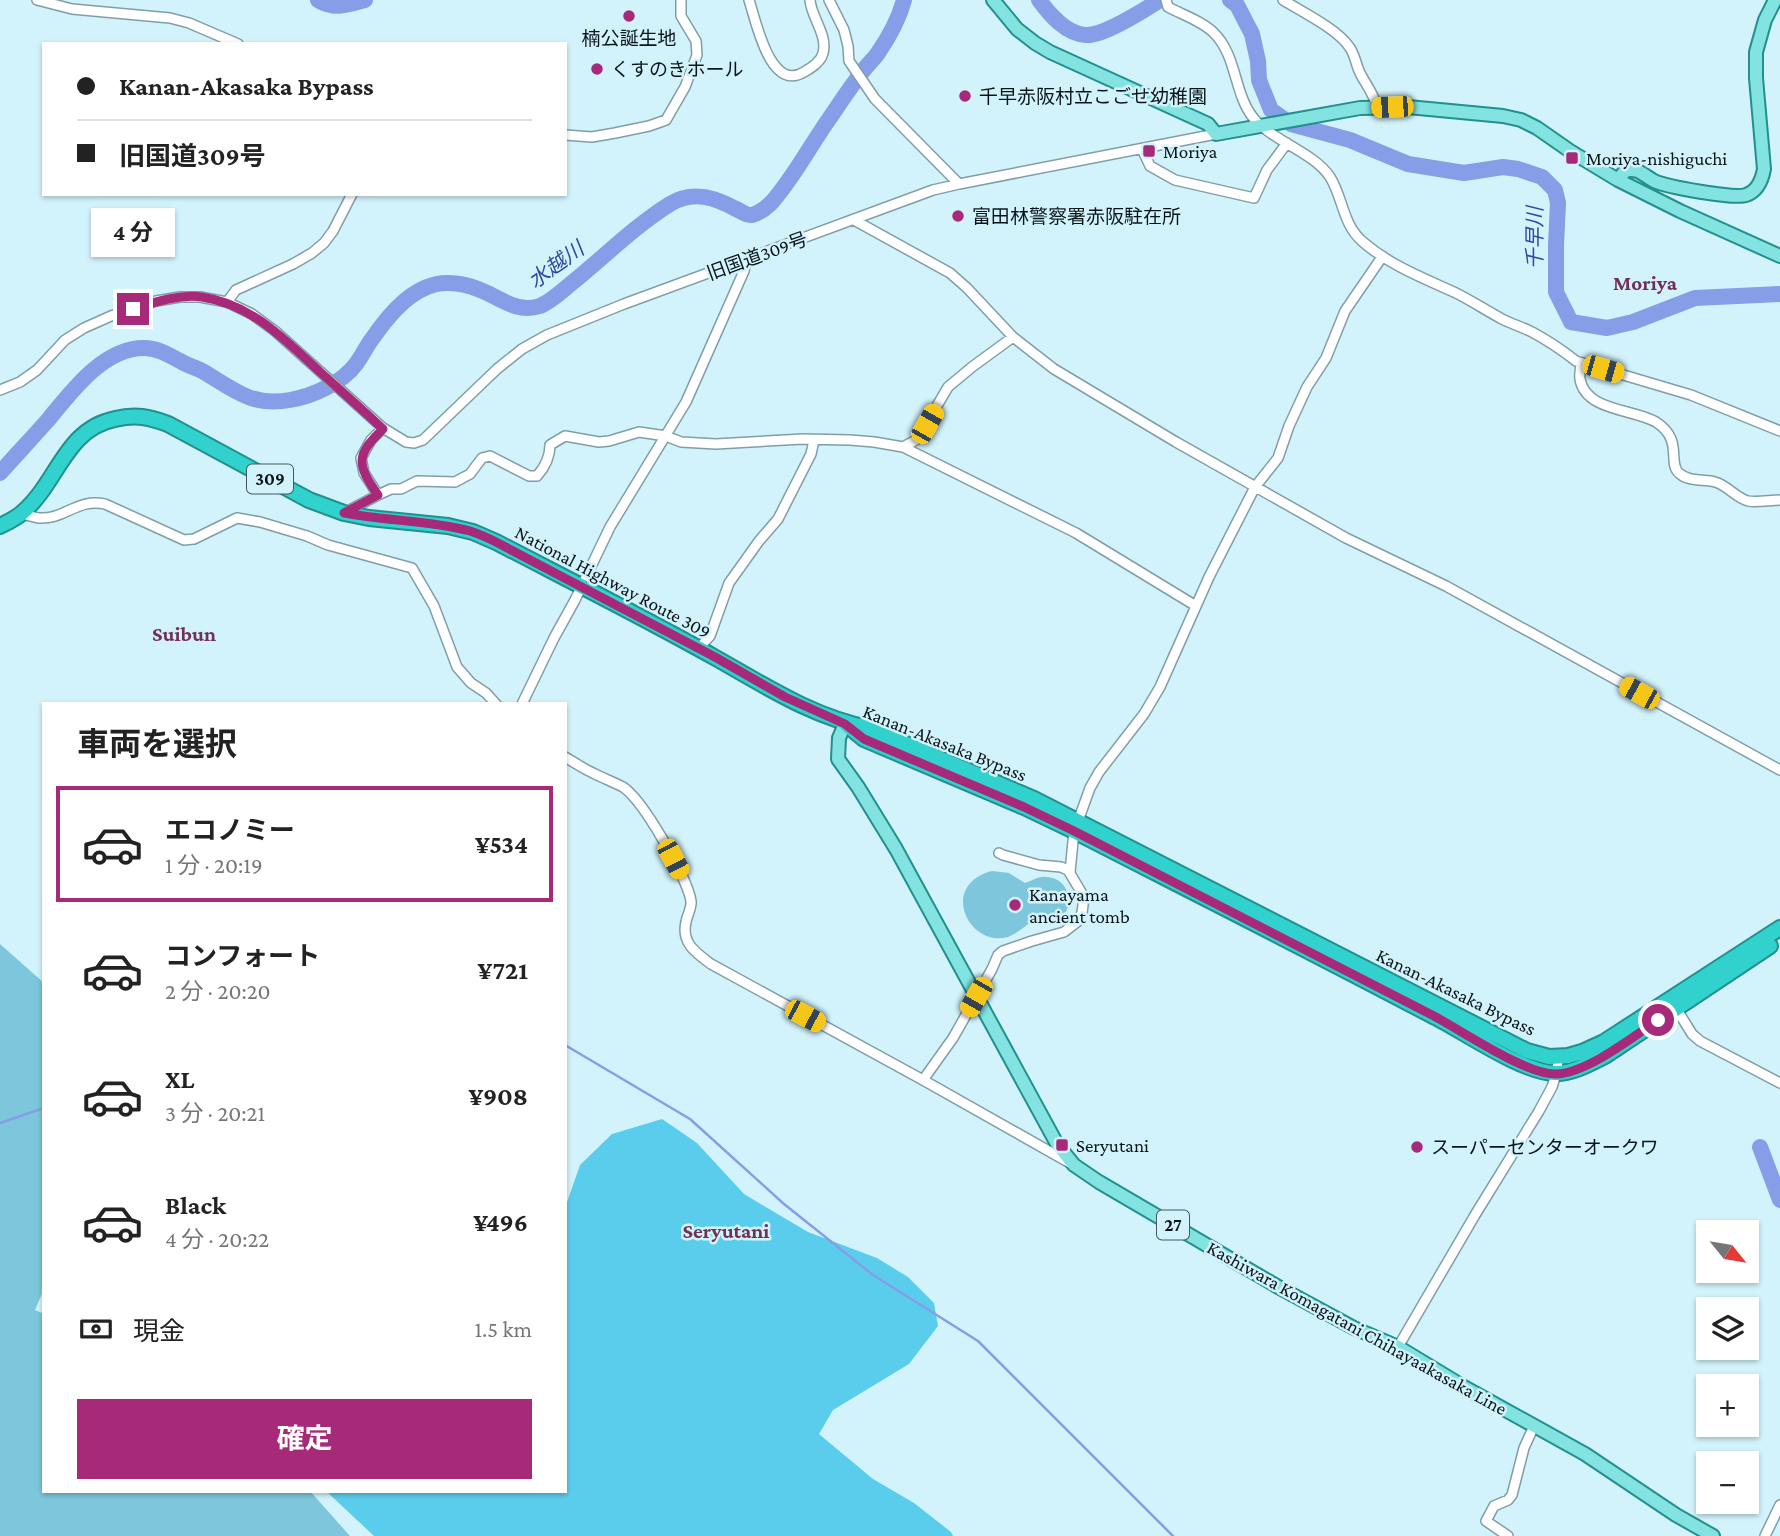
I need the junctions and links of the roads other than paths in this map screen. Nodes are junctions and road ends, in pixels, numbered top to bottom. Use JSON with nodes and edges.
{"nodes":[{"id":1,"x":37,"y":0,"type":"edge"},
{"id":2,"x":681,"y":0,"type":"edge"},
{"id":3,"x":749,"y":0,"type":"edge"},
{"id":4,"x":810,"y":0,"type":"edge"},
{"id":5,"x":830,"y":0,"type":"edge"},
{"id":6,"x":993,"y":0,"type":"edge"},
{"id":7,"x":1283,"y":0,"type":"edge"},
{"id":8,"x":1775,"y":0,"type":"edge"},
{"id":9,"x":1167,"y":3,"type":"edge"},
{"id":10,"x":233,"y":42,"type":"edge"},
{"id":11,"x":1377,"y":107,"type":"junction"},
{"id":12,"x":1266,"y":124,"type":"junction"},
{"id":13,"x":1216,"y":134,"type":"junction"},
{"id":14,"x":567,"y":135,"type":"edge"},
{"id":15,"x":1287,"y":144,"type":"junction"},
{"id":16,"x":1142,"y":149,"type":"junction"},
{"id":17,"x":1618,"y":180,"type":"junction"},
{"id":18,"x":959,"y":184,"type":"junction"},
{"id":19,"x":351,"y":196,"type":"edge"},
{"id":20,"x":854,"y":220,"type":"junction"},
{"id":21,"x":1780,"y":256,"type":"edge"},
{"id":22,"x":1382,"y":257,"type":"junction"},
{"id":23,"x":746,"y":260,"type":"junction"},
{"id":24,"x":227,"y":303,"type":"junction"},
{"id":25,"x":1013,"y":337,"type":"junction"},
{"id":26,"x":1581,"y":363,"type":"junction"},
{"id":27,"x":0,"y":390,"type":"edge"},
{"id":28,"x":383,"y":429,"type":"junction"},
{"id":29,"x":1780,"y":431,"type":"edge"},
{"id":30,"x":666,"y":436,"type":"junction"},
{"id":31,"x":814,"y":440,"type":"junction"},
{"id":32,"x":903,"y":447,"type":"junction"},
{"id":33,"x":1255,"y":487,"type":"junction"},
{"id":34,"x":378,"y":495,"type":"junction"},
{"id":35,"x":1780,"y":500,"type":"edge"},
{"id":36,"x":344,"y":513,"type":"junction"},
{"id":37,"x":22,"y":514,"type":"junction"},
{"id":38,"x":0,"y":526,"type":"edge"},
{"id":39,"x":581,"y":586,"type":"junction"},
{"id":40,"x":1196,"y":606,"type":"junction"},
{"id":41,"x":698,"y":649,"type":"junction"},
{"id":42,"x":494,"y":702,"type":"edge"},
{"id":43,"x":523,"y":702,"type":"edge"},
{"id":44,"x":845,"y":724,"type":"junction"},
{"id":45,"x":567,"y":758,"type":"edge"},
{"id":46,"x":1780,"y":769,"type":"edge"},
{"id":47,"x":1076,"y":826,"type":"junction"},
{"id":48,"x":999,"y":852,"type":"dead end"},
{"id":49,"x":1069,"y":872,"type":"junction"},
{"id":50,"x":1780,"y":928,"type":"edge"},
{"id":51,"x":1780,"y":940,"type":"edge"},
{"id":52,"x":976,"y":997,"type":"junction"},
{"id":53,"x":1676,"y":1008,"type":"junction"},
{"id":54,"x":1559,"y":1056,"type":"junction"},
{"id":55,"x":1556,"y":1074,"type":"junction"},
{"id":56,"x":923,"y":1080,"type":"junction"},
{"id":57,"x":1780,"y":1083,"type":"edge"},
{"id":58,"x":1074,"y":1166,"type":"junction"},
{"id":59,"x":1398,"y":1347,"type":"junction"},
{"id":60,"x":1534,"y":1426,"type":"junction"},
{"id":61,"x":1780,"y":1505,"type":"edge"},
{"id":62,"x":1508,"y":1536,"type":"edge"},
{"id":63,"x":1713,"y":1536,"type":"edge"},
{"id":64,"x":1765,"y":1536,"type":"edge"}],
"edges":[{"from":1,"to":10,"type":"street"},
{"from":2,"to":14,"type":"street"},
{"from":3,"to":4,"type":"street"},
{"from":5,"to":18,"type":"street"},
{"from":6,"to":13,"type":"main road"},
{"from":7,"to":11,"type":"street"},
{"from":8,"to":17,"type":"main road"},
{"from":9,"to":12,"type":"street"},
{"from":11,"to":12,"type":"main road"},
{"from":11,"to":17,"type":"main road"},
{"from":12,"to":13,"type":"main road"},
{"from":12,"to":15,"type":"street"},
{"from":13,"to":16,"type":"street","name":"旧国道309号"},
{"from":15,"to":16,"type":"street"},
{"from":15,"to":22,"type":"street"},
{"from":16,"to":18,"type":"street","name":"旧国道309号"},
{"from":17,"to":21,"type":"main road"},
{"from":18,"to":20,"type":"street","name":"旧国道309号"},
{"from":19,"to":24,"type":"street"},
{"from":20,"to":23,"type":"street","name":"旧国道309号"},
{"from":20,"to":25,"type":"street"},
{"from":22,"to":26,"type":"street"},
{"from":22,"to":33,"type":"street"},
{"from":23,"to":28,"type":"street","name":"旧国道309号"},
{"from":23,"to":30,"type":"street"},
{"from":24,"to":27,"type":"street"},
{"from":24,"to":28,"type":"street","name":"旧国道309号"},
{"from":25,"to":32,"type":"street"},
{"from":25,"to":33,"type":"street"},
{"from":26,"to":29,"type":"street"},
{"from":26,"to":35,"type":"street"},
{"from":28,"to":34,"type":"street"},
{"from":30,"to":31,"type":"street"},
{"from":30,"to":34,"type":"street"},
{"from":30,"to":39,"type":"street"},
{"from":31,"to":32,"type":"street"},
{"from":31,"to":41,"type":"street"},
{"from":32,"to":40,"type":"street"},
{"from":33,"to":40,"type":"street"},
{"from":33,"to":46,"type":"street"},
{"from":34,"to":36,"type":"street"},
{"from":36,"to":37,"type":"highway","name":"National Highway Route 309","number":"309"},
{"from":36,"to":39,"type":"highway","name":"National Highway Route 309","number":"309"},
{"from":37,"to":38,"type":"highway","name":"National Highway Route 309","number":"309"},
{"from":37,"to":42,"type":"street"},
{"from":39,"to":41,"type":"highway","name":"National Highway Route 309","number":"309"},
{"from":39,"to":43,"type":"street"},
{"from":40,"to":47,"type":"street"},
{"from":41,"to":44,"type":"highway","name":"National Highway Route 309","number":"309"},
{"from":44,"to":47,"type":"highway","name":"Kanan-Akasaka Bypass","number":"309"},
{"from":44,"to":52,"type":"main road","name":"Kashiwara Komagatani Chihayaakasaka Line","number":"27"},
{"from":45,"to":56,"type":"street"},
{"from":47,"to":49,"type":"street"},
{"from":47,"to":54,"type":"highway","name":"Kanan-Akasaka Bypass","number":"309"},
{"from":47,"to":55,"type":"highway","name":"Kanan-Akasaka Bypass","number":"309"},
{"from":48,"to":49,"type":"street"},
{"from":49,"to":52,"type":"street"},
{"from":50,"to":54,"type":"highway","name":"Kanan-Akasaka Bypass","number":"309"},
{"from":51,"to":53,"type":"highway"},
{"from":52,"to":56,"type":"street"},
{"from":52,"to":58,"type":"main road","name":"Kashiwara Komagatani Chihayaakasaka Line","number":"27"},
{"from":53,"to":55,"type":"highway"},
{"from":53,"to":57,"type":"street"},
{"from":54,"to":55,"type":"street"},
{"from":55,"to":59,"type":"street"},
{"from":56,"to":58,"type":"street"},
{"from":58,"to":59,"type":"main road","name":"Kashiwara Komagatani Chihayaakasaka Line","number":"27"},
{"from":59,"to":60,"type":"main road","name":"Kashiwara Komagatani Chihayaakasaka Line","number":"27"},
{"from":60,"to":62,"type":"street"},
{"from":60,"to":63,"type":"main road","name":"Kashiwara Komagatani Chihayaakasaka Line","number":"27"},
{"from":61,"to":64,"type":"street"}]}
